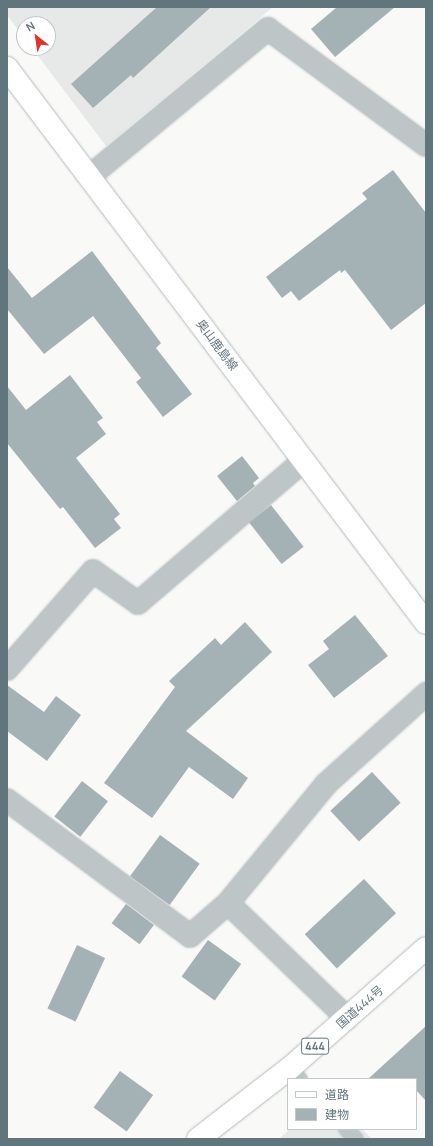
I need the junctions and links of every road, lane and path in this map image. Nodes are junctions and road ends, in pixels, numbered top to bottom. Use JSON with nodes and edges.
{"nodes":[{"id":1,"x":7,"y":68,"type":"edge"},
{"id":2,"x":426,"y":145,"type":"edge"},
{"id":3,"x":90,"y":176,"type":"junction"},
{"id":4,"x":304,"y":461,"type":"junction"},
{"id":5,"x":426,"y":623,"type":"edge"},
{"id":6,"x":7,"y":669,"type":"edge"},
{"id":7,"x":426,"y":694,"type":"edge"},
{"id":8,"x":7,"y":800,"type":"edge"},
{"id":9,"x":228,"y":903,"type":"junction"},
{"id":10,"x":426,"y":948,"type":"edge"},
{"id":11,"x":346,"y":1018,"type":"junction"},
{"id":12,"x":295,"y":1074,"type":"edge"},
{"id":13,"x":287,"y":1079,"type":"edge"},
{"id":14,"x":347,"y":1130,"type":"edge"},
{"id":15,"x":198,"y":1139,"type":"edge"},
{"id":16,"x":356,"y":1139,"type":"edge"}],
"edges":[{"from":1,"to":3,"type":"main road","name":"奥山鹿島線"},
{"from":2,"to":3,"type":"street"},
{"from":3,"to":4,"type":"main road","name":"奥山鹿島線"},
{"from":4,"to":5,"type":"main road","name":"奥山鹿島線"},
{"from":4,"to":6,"type":"street"},
{"from":7,"to":9,"type":"street"},
{"from":8,"to":9,"type":"street"},
{"from":9,"to":11,"type":"street"},
{"from":10,"to":11,"type":"main road","name":"国道444号","number":"444"},
{"from":11,"to":12,"type":"main road","name":"国道444号","number":"444"},
{"from":13,"to":15,"type":"main road","name":"国道444号","number":"444"},
{"from":14,"to":16,"type":"lane"}]}
